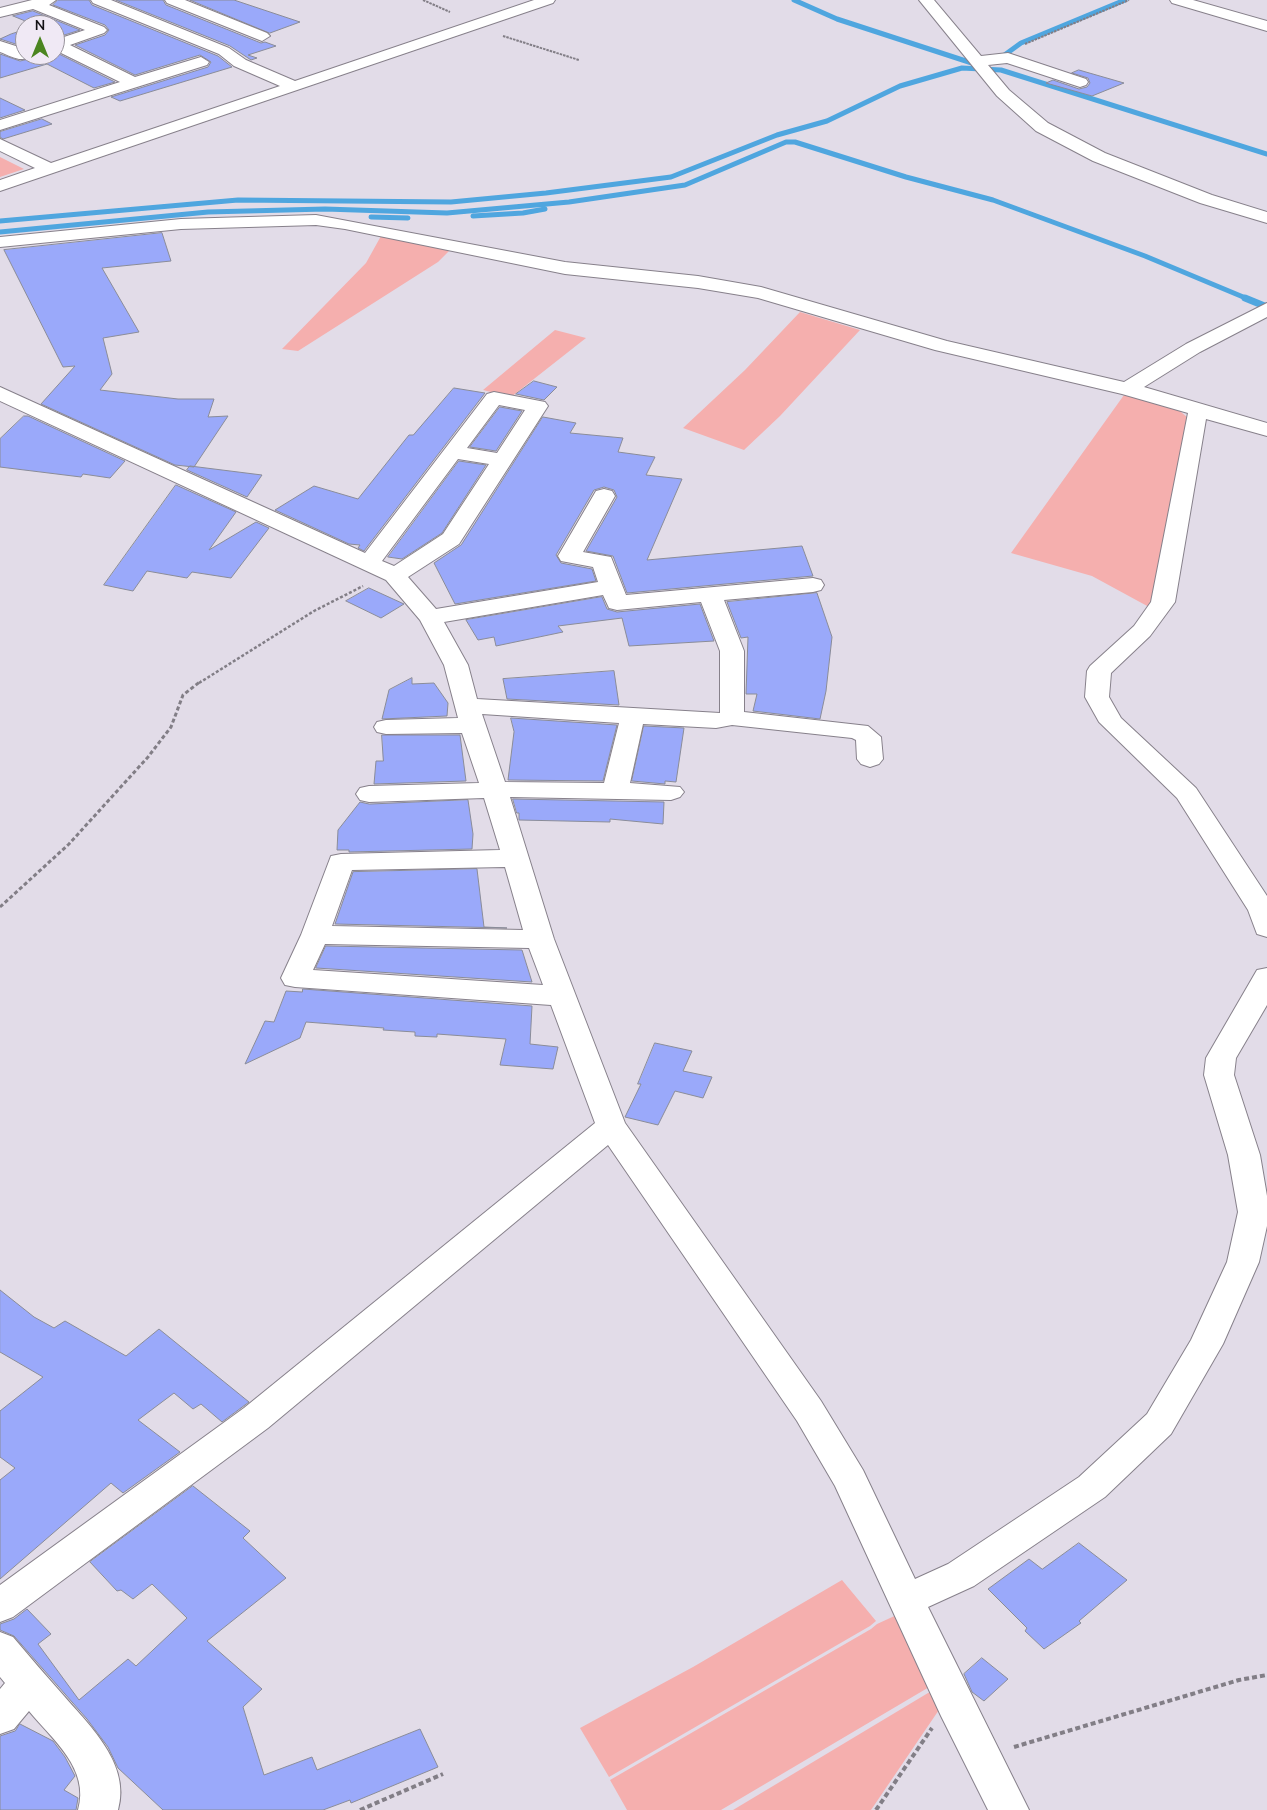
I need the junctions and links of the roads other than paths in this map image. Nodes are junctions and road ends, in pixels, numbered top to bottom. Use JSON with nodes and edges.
{"nodes":[{"id":1,"x":98,"y":0,"type":"edge"},
{"id":2,"x":172,"y":0,"type":"edge"},
{"id":3,"x":548,"y":0,"type":"edge"},
{"id":4,"x":926,"y":0,"type":"edge"},
{"id":5,"x":1178,"y":0,"type":"edge"},
{"id":6,"x":41,"y":2,"type":"edge"},
{"id":7,"x":202,"y":12,"type":"junction"},
{"id":8,"x":0,"y":13,"type":"edge"},
{"id":9,"x":159,"y":26,"type":"junction"},
{"id":10,"x":1267,"y":26,"type":"edge"},
{"id":11,"x":116,"y":28,"type":"dead end"},
{"id":12,"x":100,"y":30,"type":"junction"},
{"id":13,"x":142,"y":31,"type":"dead end"},
{"id":14,"x":262,"y":36,"type":"dead end"},
{"id":15,"x":65,"y":41,"type":"edge"},
{"id":16,"x":0,"y":46,"type":"edge"},
{"id":17,"x":65,"y":48,"type":"edge"},
{"id":18,"x":15,"y":52,"type":"edge"},
{"id":19,"x":176,"y":52,"type":"dead end"},
{"id":20,"x":990,"y":62,"type":"junction"},
{"id":21,"x":1080,"y":82,"type":"dead end"},
{"id":22,"x":134,"y":83,"type":"junction"},
{"id":23,"x":294,"y":86,"type":"junction"},
{"id":24,"x":0,"y":125,"type":"edge"},
{"id":25,"x":0,"y":144,"type":"edge"},
{"id":26,"x":50,"y":169,"type":"junction"},
{"id":27,"x":0,"y":186,"type":"edge"},
{"id":28,"x":1267,"y":218,"type":"edge"},
{"id":29,"x":0,"y":242,"type":"edge"},
{"id":30,"x":1264,"y":311,"type":"edge"},
{"id":31,"x":1127,"y":389,"type":"junction"},
{"id":32,"x":0,"y":393,"type":"edge"},
{"id":33,"x":1200,"y":409,"type":"junction"},
{"id":34,"x":1267,"y":430,"type":"edge"},
{"id":35,"x":454,"y":452,"type":"junction"},
{"id":36,"x":503,"y":460,"type":"junction"},
{"id":37,"x":604,"y":496,"type":"dead end"},
{"id":38,"x":382,"y":569,"type":"junction"},
{"id":39,"x":813,"y":585,"type":"dead end"},
{"id":40,"x":611,"y":587,"type":"junction"},
{"id":41,"x":710,"y":595,"type":"junction"},
{"id":42,"x":430,"y":617,"type":"junction"},
{"id":43,"x":633,"y":715,"type":"junction"},
{"id":44,"x":469,"y":716,"type":"junction"},
{"id":45,"x":732,"y":718,"type":"junction"},
{"id":46,"x":386,"y":727,"type":"dead end"},
{"id":47,"x":870,"y":759,"type":"dead end"},
{"id":48,"x":496,"y":790,"type":"junction"},
{"id":49,"x":615,"y":791,"type":"junction"},
{"id":50,"x":671,"y":792,"type":"dead end"},
{"id":51,"x":370,"y":794,"type":"dead end"},
{"id":52,"x":516,"y":858,"type":"junction"},
{"id":53,"x":1267,"y":928,"type":"edge"},
{"id":54,"x":314,"y":935,"type":"junction"},
{"id":55,"x":540,"y":938,"type":"junction"},
{"id":56,"x":1267,"y":977,"type":"edge"},
{"id":57,"x":560,"y":996,"type":"junction"},
{"id":58,"x":611,"y":1126,"type":"junction"},
{"id":59,"x":906,"y":1600,"type":"junction"},
{"id":60,"x":0,"y":1606,"type":"edge"},
{"id":61,"x":0,"y":1649,"type":"edge"},
{"id":62,"x":29,"y":1683,"type":"junction"},
{"id":63,"x":0,"y":1717,"type":"edge"},
{"id":64,"x":98,"y":1810,"type":"edge"},
{"id":65,"x":1009,"y":1810,"type":"edge"}],
"edges":[{"from":1,"to":9,"type":"street"},
{"from":2,"to":7,"type":"street"},
{"from":3,"to":23,"type":"street"},
{"from":4,"to":20,"type":"street"},
{"from":5,"to":10,"type":"street"},
{"from":6,"to":8,"type":"street"},
{"from":6,"to":12,"type":"street"},
{"from":7,"to":9,"type":"street"},
{"from":7,"to":14,"type":"street"},
{"from":9,"to":13,"type":"street"},
{"from":9,"to":23,"type":"street"},
{"from":11,"to":12,"type":"street"},
{"from":12,"to":15,"type":"street"},
{"from":16,"to":18,"type":"street"},
{"from":17,"to":22,"type":"street"},
{"from":19,"to":22,"type":"street"},
{"from":20,"to":21,"type":"street"},
{"from":20,"to":28,"type":"street"},
{"from":22,"to":24,"type":"street"},
{"from":23,"to":26,"type":"street"},
{"from":25,"to":26,"type":"street"},
{"from":26,"to":27,"type":"street"},
{"from":29,"to":31,"type":"street"},
{"from":30,"to":31,"type":"street"},
{"from":31,"to":33,"type":"street"},
{"from":32,"to":38,"type":"street"},
{"from":33,"to":34,"type":"street"},
{"from":33,"to":53,"type":"street"},
{"from":35,"to":36,"type":"street"},
{"from":35,"to":36,"type":"street"},
{"from":35,"to":38,"type":"street"},
{"from":36,"to":38,"type":"street"},
{"from":37,"to":40,"type":"street"},
{"from":38,"to":42,"type":"street"},
{"from":39,"to":41,"type":"street"},
{"from":40,"to":41,"type":"street"},
{"from":40,"to":42,"type":"street"},
{"from":41,"to":45,"type":"street"},
{"from":42,"to":44,"type":"street"},
{"from":43,"to":44,"type":"street"},
{"from":43,"to":45,"type":"street"},
{"from":43,"to":49,"type":"street"},
{"from":44,"to":46,"type":"street"},
{"from":44,"to":48,"type":"street"},
{"from":45,"to":47,"type":"street"},
{"from":48,"to":49,"type":"street"},
{"from":48,"to":51,"type":"street"},
{"from":48,"to":52,"type":"street"},
{"from":49,"to":50,"type":"street"},
{"from":52,"to":54,"type":"street"},
{"from":52,"to":55,"type":"street"},
{"from":54,"to":55,"type":"street"},
{"from":54,"to":57,"type":"street"},
{"from":55,"to":57,"type":"street"},
{"from":56,"to":59,"type":"street"},
{"from":57,"to":58,"type":"street"},
{"from":58,"to":59,"type":"street"},
{"from":58,"to":60,"type":"street"},
{"from":59,"to":65,"type":"street"},
{"from":61,"to":62,"type":"street"},
{"from":62,"to":63,"type":"street"},
{"from":62,"to":64,"type":"street"}]}
